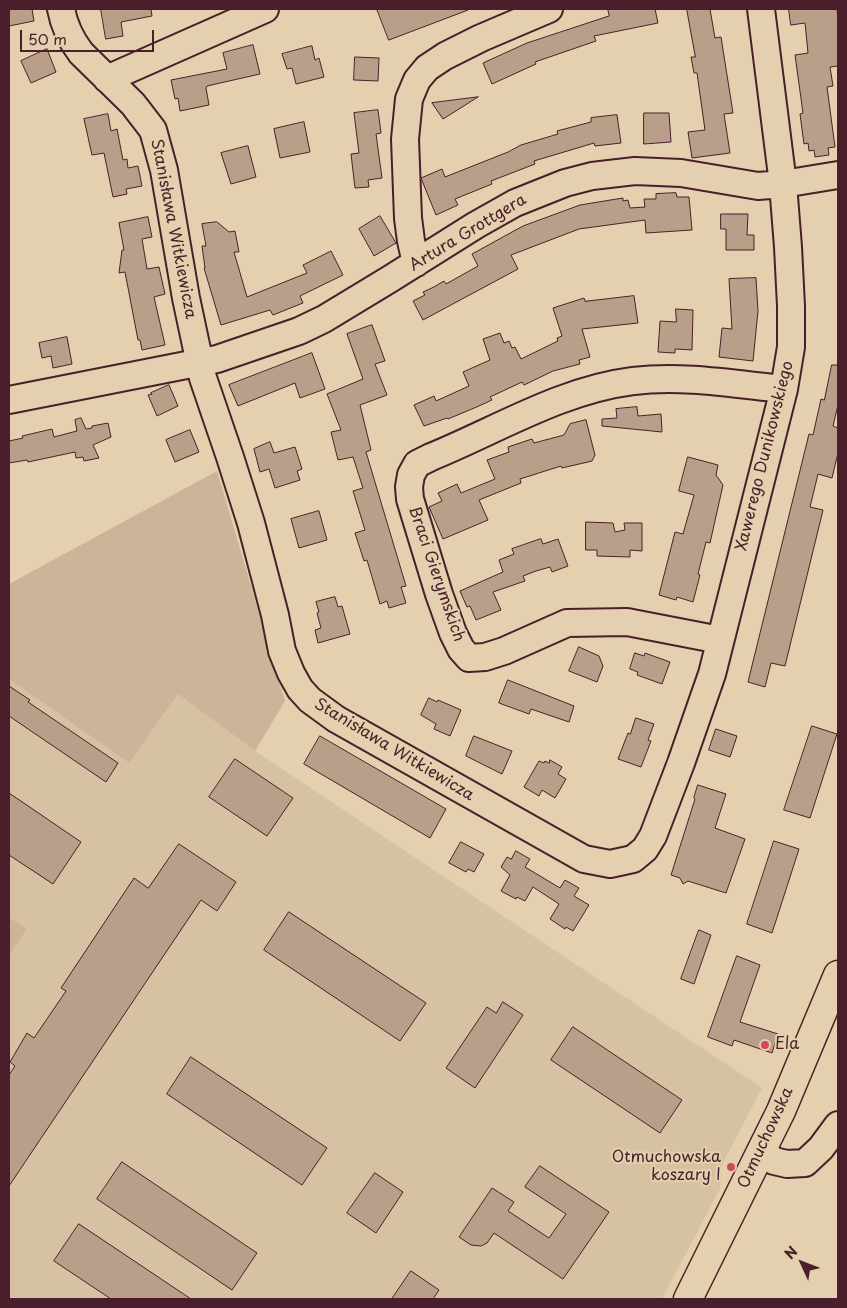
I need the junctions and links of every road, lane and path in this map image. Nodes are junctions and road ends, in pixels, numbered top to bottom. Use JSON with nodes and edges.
{"nodes":[{"id":1,"x":61,"y":9,"type":"edge"},
{"id":2,"x":265,"y":9,"type":"edge"},
{"id":3,"x":549,"y":9,"type":"edge"},
{"id":4,"x":761,"y":9,"type":"edge"},
{"id":5,"x":107,"y":79,"type":"junction"},
{"id":6,"x":838,"y":175,"type":"edge"},
{"id":7,"x":783,"y":184,"type":"junction"},
{"id":8,"x":416,"y":263,"type":"junction"},
{"id":9,"x":199,"y":362,"type":"junction"},
{"id":10,"x":784,"y":390,"type":"junction"},
{"id":11,"x":9,"y":400,"type":"edge"},
{"id":12,"x":720,"y":640,"type":"junction"},
{"id":13,"x":610,"y":864,"type":"joint"},
{"id":14,"x":838,"y":975,"type":"edge"},
{"id":15,"x":838,"y":1125,"type":"edge"},
{"id":16,"x":762,"y":1151,"type":"junction"},
{"id":17,"x":688,"y":1299,"type":"edge"}],
"edges":[{"from":1,"to":5,"type":"street","name":"Stanisława Witkiewicza"},
{"from":2,"to":5,"type":"street"},
{"from":3,"to":8,"type":"street"},
{"from":4,"to":7,"type":"street","name":"Xawerego Dunikowskiego"},
{"from":5,"to":9,"type":"street","name":"Stanisława Witkiewicza"},
{"from":6,"to":7,"type":"street","name":"Artura Grottgera"},
{"from":7,"to":8,"type":"street","name":"Artura Grottgera"},
{"from":7,"to":10,"type":"street","name":"Xawerego Dunikowskiego"},
{"from":8,"to":9,"type":"street","name":"Artura Grottgera"},
{"from":9,"to":11,"type":"street"},
{"from":9,"to":13,"type":"street","name":"Stanisława Witkiewicza"},
{"from":10,"to":12,"type":"street","name":"Xawerego Dunikowskiego"},
{"from":10,"to":12,"type":"street","name":"Braci Gierymskich"},
{"from":12,"to":13,"type":"street","name":"Xawerego Dunikowskiego"},
{"from":14,"to":16,"type":"main road","name":"Otmuchowska"},
{"from":15,"to":16,"type":"street"},
{"from":16,"to":17,"type":"main road","name":"Otmuchowska"}]}
